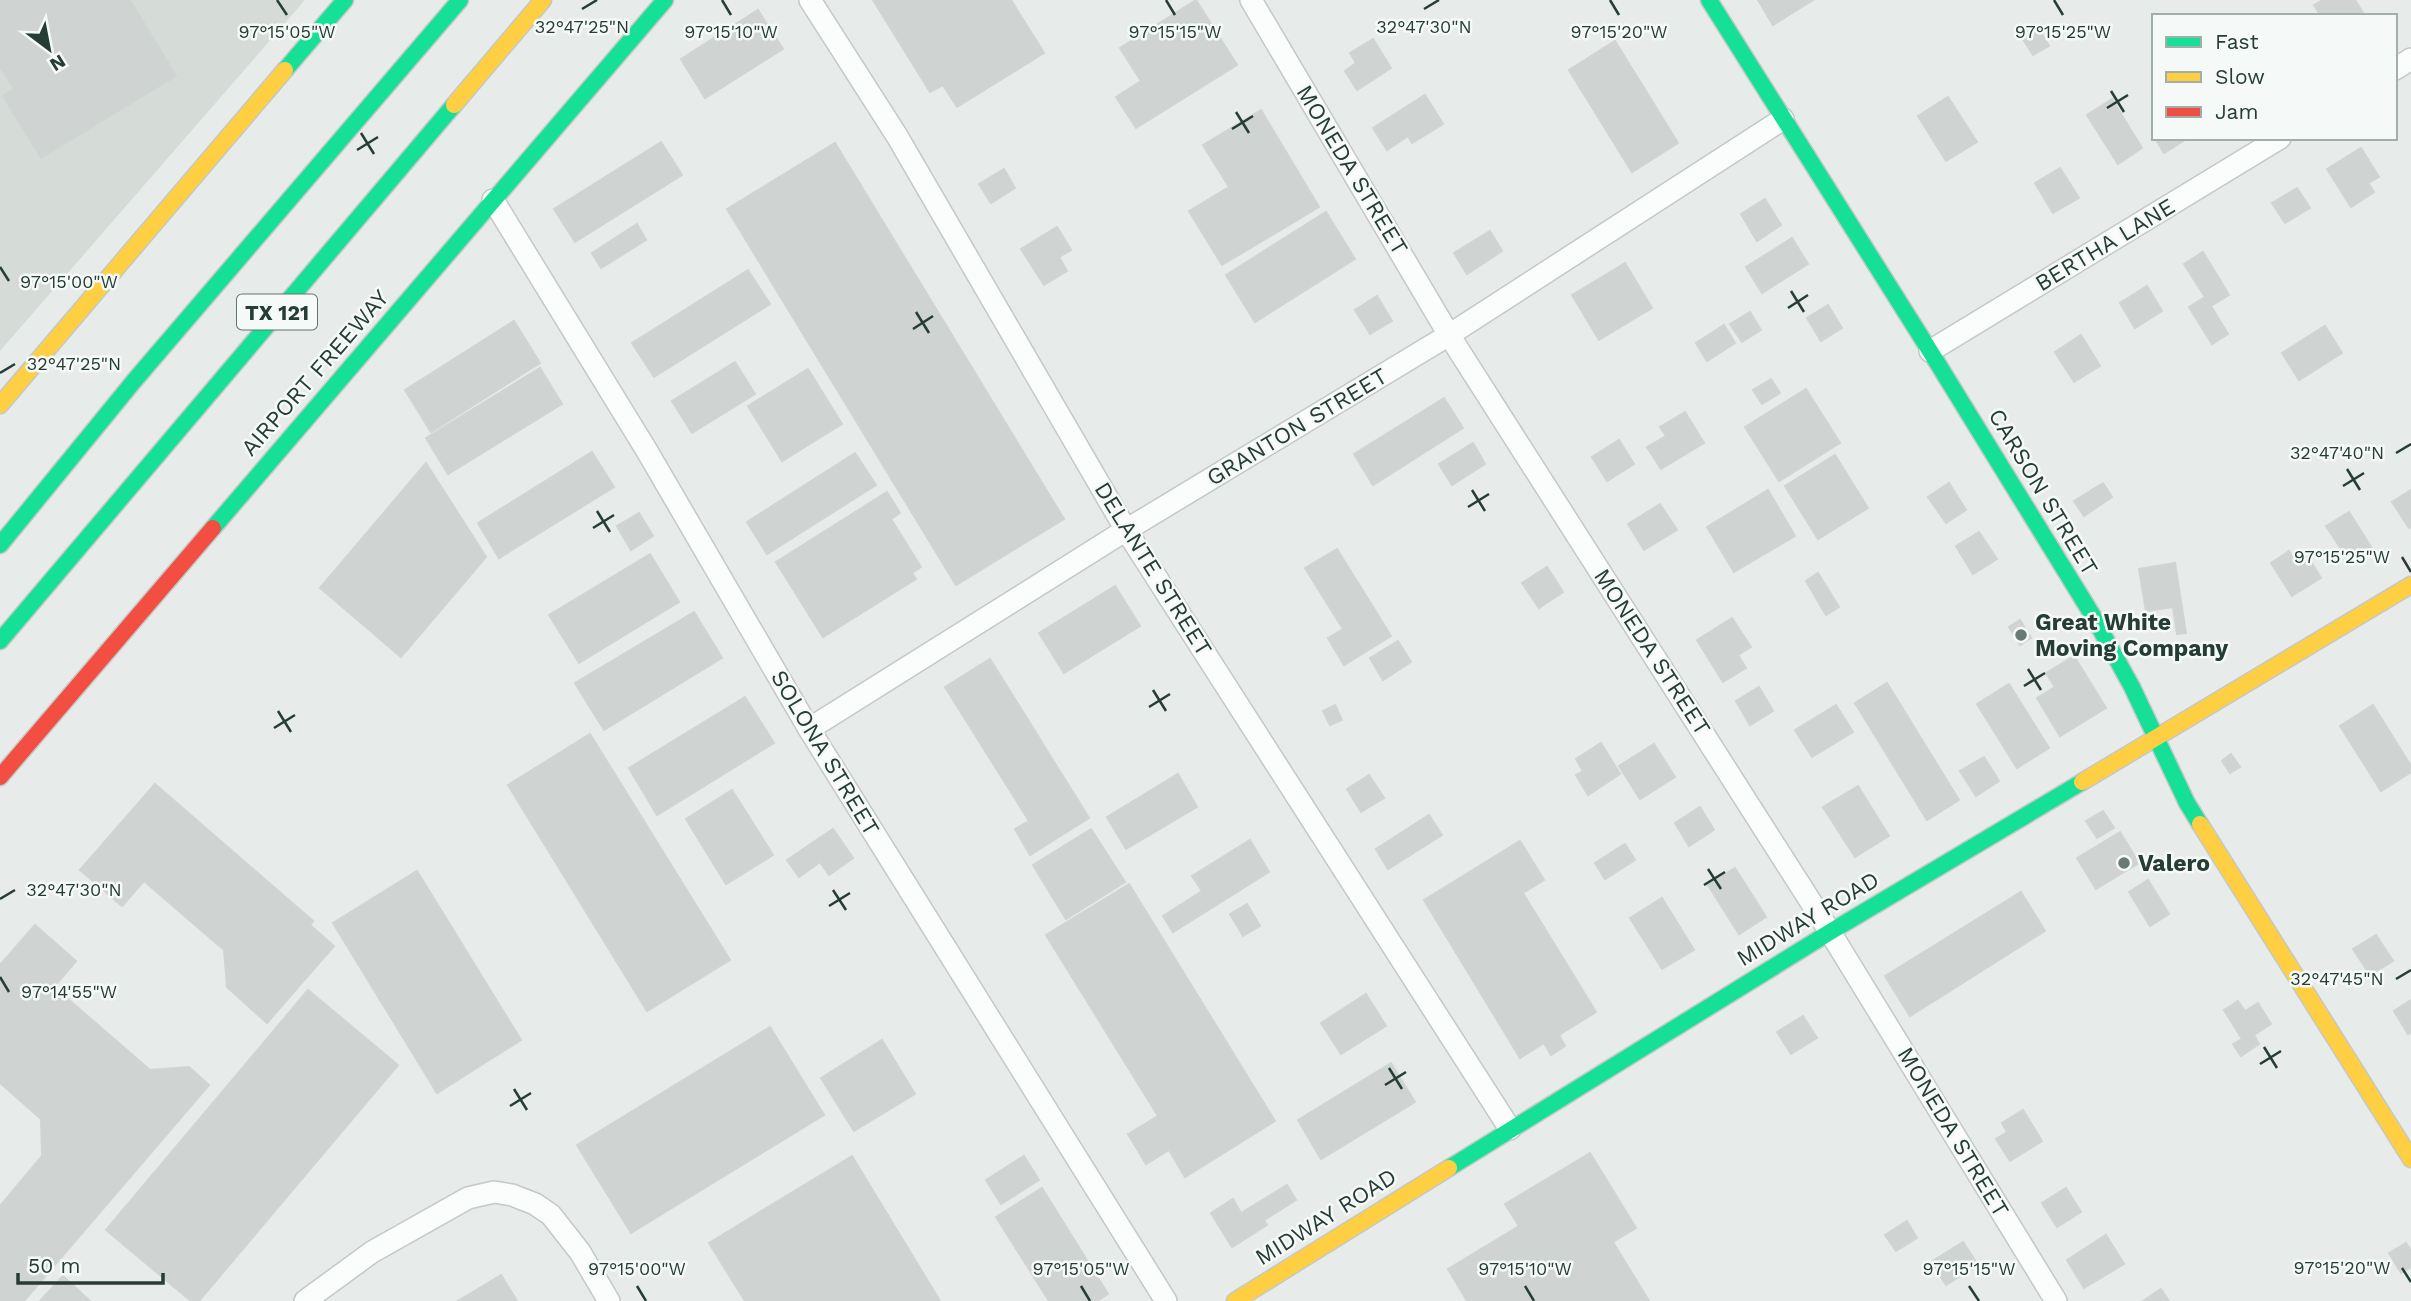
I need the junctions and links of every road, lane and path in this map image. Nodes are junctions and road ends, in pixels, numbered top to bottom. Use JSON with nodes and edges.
{"nodes":[{"id":1,"x":345,"y":0,"type":"edge"},
{"id":2,"x":460,"y":0,"type":"edge"},
{"id":3,"x":543,"y":0,"type":"edge"},
{"id":4,"x":665,"y":0,"type":"edge"},
{"id":5,"x":810,"y":0,"type":"edge"},
{"id":6,"x":1251,"y":0,"type":"edge"},
{"id":7,"x":1709,"y":0,"type":"edge"},
{"id":8,"x":1783,"y":119,"type":"junction"},
{"id":9,"x":2277,"y":140,"type":"edge"},
{"id":10,"x":492,"y":200,"type":"junction"},
{"id":11,"x":1449,"y":335,"type":"junction"},
{"id":12,"x":1930,"y":351,"type":"junction"},
{"id":13,"x":0,"y":405,"type":"edge"},
{"id":14,"x":1126,"y":530,"type":"junction"},
{"id":15,"x":0,"y":545,"type":"edge"},
{"id":16,"x":2411,"y":585,"type":"edge"},
{"id":17,"x":13,"y":625,"type":"junction"},
{"id":18,"x":0,"y":640,"type":"edge"},
{"id":19,"x":0,"y":659,"type":"edge"},
{"id":20,"x":809,"y":729,"type":"junction"},
{"id":21,"x":2155,"y":738,"type":"junction"},
{"id":22,"x":0,"y":777,"type":"edge"},
{"id":23,"x":1830,"y":932,"type":"junction"},
{"id":24,"x":1510,"y":1129,"type":"junction"},
{"id":25,"x":2411,"y":1159,"type":"edge"},
{"id":26,"x":305,"y":1301,"type":"edge"},
{"id":27,"x":609,"y":1301,"type":"edge"},
{"id":28,"x":1166,"y":1301,"type":"edge"},
{"id":29,"x":1235,"y":1301,"type":"edge"},
{"id":30,"x":2056,"y":1301,"type":"edge"}],
"edges":[{"from":1,"to":13,"type":"main road"},
{"from":2,"to":15,"type":"main road","number":"TX 121"},
{"from":3,"to":17,"type":"main road","number":"TX 121"},
{"from":4,"to":10,"type":"main road","name":"AIRPORT FREEWAY"},
{"from":5,"to":14,"type":"street","name":"DELANTE STREET"},
{"from":6,"to":11,"type":"street","name":"MONEDA STREET"},
{"from":7,"to":8,"type":"main road","name":"CARSON STREET"},
{"from":8,"to":11,"type":"street","name":"GRANTON STREET"},
{"from":8,"to":12,"type":"main road","name":"CARSON STREET"},
{"from":9,"to":12,"type":"street","name":"BERTHA LANE"},
{"from":10,"to":20,"type":"street","name":"SOLONA STREET"},
{"from":10,"to":22,"type":"main road","name":"AIRPORT FREEWAY"},
{"from":11,"to":14,"type":"street","name":"GRANTON STREET"},
{"from":11,"to":23,"type":"street","name":"MONEDA STREET"},
{"from":12,"to":21,"type":"main road","name":"CARSON STREET"},
{"from":14,"to":20,"type":"street","name":"GRANTON STREET"},
{"from":14,"to":24,"type":"street","name":"DELANTE STREET"},
{"from":16,"to":21,"type":"main road","name":"MIDWAY ROAD"},
{"from":17,"to":18,"type":"main road","number":"TX 121"},
{"from":17,"to":19,"type":"main road"},
{"from":20,"to":28,"type":"street","name":"SOLONA STREET"},
{"from":21,"to":23,"type":"main road","name":"MIDWAY ROAD"},
{"from":21,"to":25,"type":"main road","name":"CARSON STREET"},
{"from":23,"to":24,"type":"main road","name":"MIDWAY ROAD"},
{"from":23,"to":30,"type":"street","name":"MONEDA STREET"},
{"from":24,"to":29,"type":"main road","name":"MIDWAY ROAD"},
{"from":26,"to":27,"type":"street"}]}
